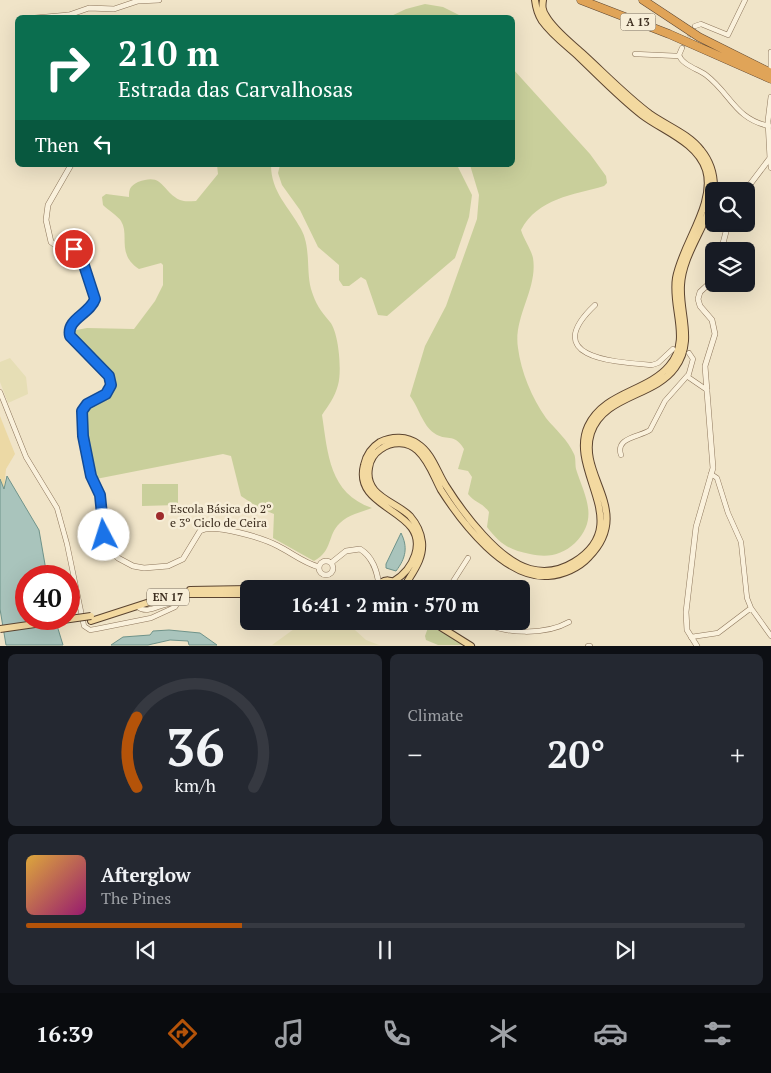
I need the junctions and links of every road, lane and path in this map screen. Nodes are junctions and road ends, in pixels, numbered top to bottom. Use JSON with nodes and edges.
{"nodes":[{"id":1,"x":159,"y":0,"type":"edge"},
{"id":2,"x":535,"y":0,"type":"edge"},
{"id":3,"x":543,"y":0,"type":"edge"},
{"id":4,"x":581,"y":0,"type":"edge"},
{"id":5,"x":643,"y":0,"type":"edge"},
{"id":6,"x":745,"y":0,"type":"edge"},
{"id":7,"x":69,"y":15,"type":"edge"},
{"id":8,"x":695,"y":26,"type":"dead end"},
{"id":9,"x":682,"y":48,"type":"tunnel mouth"},
{"id":10,"x":771,"y":52,"type":"edge"},
{"id":11,"x":635,"y":54,"type":"dead end"},
{"id":12,"x":679,"y":56,"type":"junction"},
{"id":13,"x":742,"y":64,"type":"junction"},
{"id":14,"x":771,"y":72,"type":"edge"},
{"id":15,"x":771,"y":80,"type":"edge"},
{"id":16,"x":771,"y":97,"type":"edge"},
{"id":17,"x":768,"y":126,"type":"junction"},
{"id":18,"x":770,"y":156,"type":"edge"},
{"id":19,"x":70,"y":167,"type":"edge"},
{"id":20,"x":771,"y":168,"type":"edge"},
{"id":21,"x":751,"y":182,"type":"edge"},
{"id":22,"x":705,"y":286,"type":"edge"},
{"id":23,"x":595,"y":305,"type":"dead end"},
{"id":24,"x":673,"y":349,"type":"dead end"},
{"id":25,"x":689,"y":353,"type":"dead end"},
{"id":26,"x":688,"y":375,"type":"junction"},
{"id":27,"x":707,"y":390,"type":"junction"},
{"id":28,"x":0,"y":392,"type":"edge"},
{"id":29,"x":621,"y":455,"type":"dead end"},
{"id":30,"x":712,"y":474,"type":"junction"},
{"id":31,"x":468,"y":558,"type":"dead end"},
{"id":32,"x":331,"y":563,"type":"junction"},
{"id":33,"x":319,"y":567,"type":"junction"},
{"id":34,"x":377,"y":572,"type":"junction"},
{"id":35,"x":376,"y":580,"type":"edge"},
{"id":36,"x":389,"y":580,"type":"edge"},
{"id":37,"x":393,"y":580,"type":"edge"},
{"id":38,"x":406,"y":580,"type":"edge"},
{"id":39,"x":454,"y":580,"type":"edge"},
{"id":40,"x":240,"y":589,"type":"edge"},
{"id":41,"x":240,"y":594,"type":"edge"},
{"id":42,"x":138,"y":607,"type":"junction"},
{"id":43,"x":751,"y":608,"type":"junction"},
{"id":44,"x":91,"y":618,"type":"junction"},
{"id":45,"x":569,"y":622,"type":"dead end"},
{"id":46,"x":446,"y":630,"type":"edge"},
{"id":47,"x":520,"y":630,"type":"edge"},
{"id":48,"x":0,"y":631,"type":"edge"},
{"id":49,"x":771,"y":636,"type":"edge"},
{"id":50,"x":692,"y":638,"type":"junction"},
{"id":51,"x":472,"y":646,"type":"edge"},
{"id":52,"x":697,"y":646,"type":"edge"}],
"edges":[{"from":1,"to":7,"type":"street"},
{"from":2,"to":37,"type":"main road"},
{"from":3,"to":38,"type":"main road"},
{"from":4,"to":13,"type":"highway","number":"A 13"},
{"from":5,"to":13,"type":"highway","number":"A 13"},
{"from":6,"to":8,"type":"street"},
{"from":9,"to":12,"type":"street"},
{"from":10,"to":14,"type":"street"},
{"from":11,"to":12,"type":"street"},
{"from":12,"to":17,"type":"street"},
{"from":13,"to":14,"type":"highway","number":"A 13"},
{"from":13,"to":15,"type":"highway","number":"A 13"},
{"from":16,"to":17,"type":"street"},
{"from":17,"to":18,"type":"street"},
{"from":18,"to":20,"type":"street"},
{"from":18,"to":21,"type":"street"},
{"from":19,"to":33,"type":"street"},
{"from":22,"to":27,"type":"street"},
{"from":23,"to":24,"type":"street"},
{"from":25,"to":26,"type":"street"},
{"from":26,"to":27,"type":"street"},
{"from":26,"to":29,"type":"street"},
{"from":27,"to":30,"type":"street"},
{"from":28,"to":42,"type":"street"},
{"from":30,"to":43,"type":"street"},
{"from":30,"to":50,"type":"street"},
{"from":31,"to":39,"type":"street"},
{"from":32,"to":33,"type":"street"},
{"from":32,"to":33,"type":"street"},
{"from":32,"to":34,"type":"street"},
{"from":34,"to":35,"type":"street"},
{"from":34,"to":36,"type":"street"},
{"from":40,"to":44,"type":"main road","number":"EN 17"},
{"from":41,"to":42,"type":"main road","number":"EN 17"},
{"from":42,"to":44,"type":"main road","number":"EN 17"},
{"from":43,"to":49,"type":"street"},
{"from":43,"to":50,"type":"street"},
{"from":44,"to":48,"type":"main road","number":"EN 17"},
{"from":45,"to":47,"type":"street"},
{"from":46,"to":51,"type":"main road"},
{"from":50,"to":52,"type":"street"}]}
